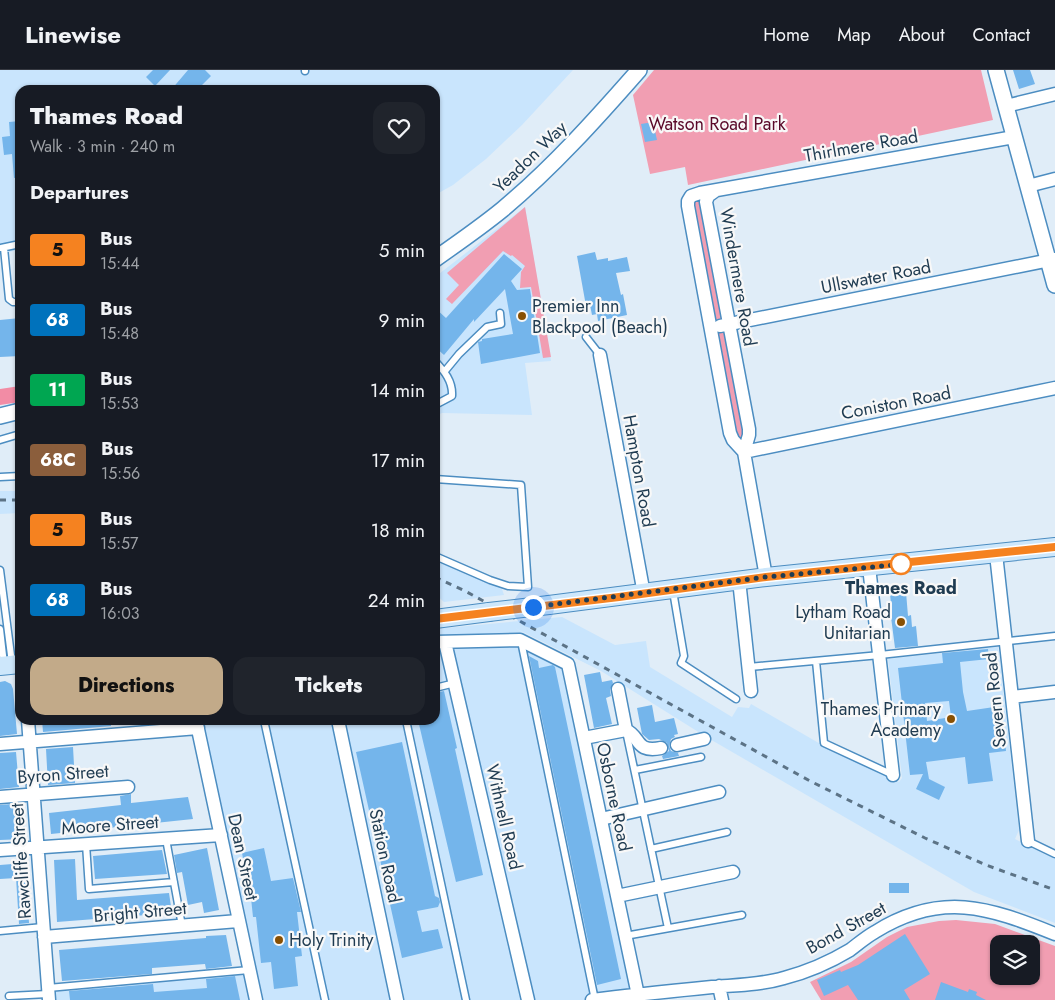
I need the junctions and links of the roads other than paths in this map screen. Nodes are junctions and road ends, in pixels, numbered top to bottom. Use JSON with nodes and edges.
{"nodes":[{"id":1,"x":639,"y":70,"type":"edge"},
{"id":2,"x":996,"y":70,"type":"edge"},
{"id":3,"x":1055,"y":94,"type":"edge"},
{"id":4,"x":1006,"y":106,"type":"junction"},
{"id":5,"x":1014,"y":137,"type":"junction"},
{"id":6,"x":1055,"y":179,"type":"edge"},
{"id":7,"x":1028,"y":186,"type":"junction"},
{"id":8,"x":715,"y":191,"type":"junction"},
{"id":9,"x":15,"y":245,"type":"edge"},
{"id":10,"x":2,"y":248,"type":"edge"},
{"id":11,"x":440,"y":255,"type":"edge"},
{"id":12,"x":1051,"y":260,"type":"edge"},
{"id":13,"x":1055,"y":285,"type":"edge"},
{"id":14,"x":15,"y":302,"type":"edge"},
{"id":15,"x":500,"y":313,"type":"dead end"},
{"id":16,"x":729,"y":324,"type":"junction"},
{"id":17,"x":710,"y":328,"type":"junction"},
{"id":18,"x":586,"y":337,"type":"dead end"},
{"id":19,"x":600,"y":355,"type":"joint"},
{"id":20,"x":440,"y":367,"type":"edge"},
{"id":21,"x":444,"y":371,"type":"junction"},
{"id":22,"x":1055,"y":388,"type":"edge"},
{"id":23,"x":440,"y":402,"type":"edge"},
{"id":24,"x":15,"y":412,"type":"edge"},
{"id":25,"x":0,"y":416,"type":"edge"},
{"id":26,"x":15,"y":436,"type":"edge"},
{"id":27,"x":0,"y":440,"type":"edge"},
{"id":28,"x":744,"y":452,"type":"junction"},
{"id":29,"x":15,"y":476,"type":"edge"},
{"id":30,"x":0,"y":477,"type":"edge"},
{"id":31,"x":440,"y":479,"type":"edge"},
{"id":32,"x":1055,"y":547,"type":"edge"},
{"id":33,"x":996,"y":554,"type":"junction"},
{"id":34,"x":440,"y":558,"type":"edge"},
{"id":35,"x":869,"y":567,"type":"junction"},
{"id":36,"x":0,"y":570,"type":"edge"},
{"id":37,"x":766,"y":577,"type":"junction"},
{"id":38,"x":739,"y":580,"type":"junction"},
{"id":39,"x":673,"y":590,"type":"junction"},
{"id":40,"x":644,"y":594,"type":"junction"},
{"id":41,"x":440,"y":618,"type":"edge"},
{"id":42,"x":0,"y":629,"type":"edge"},
{"id":43,"x":1055,"y":636,"type":"edge"},
{"id":44,"x":515,"y":640,"type":"junction"},
{"id":45,"x":440,"y":642,"type":"edge"},
{"id":46,"x":1006,"y":642,"type":"junction"},
{"id":47,"x":880,"y":655,"type":"junction"},
{"id":48,"x":816,"y":661,"type":"junction"},
{"id":49,"x":9,"y":665,"type":"edge"},
{"id":50,"x":749,"y":667,"type":"junction"},
{"id":51,"x":455,"y":684,"type":"junction"},
{"id":52,"x":440,"y":687,"type":"edge"},
{"id":53,"x":618,"y":689,"type":"dead end"},
{"id":54,"x":751,"y":691,"type":"dead end"},
{"id":55,"x":1055,"y":692,"type":"edge"},
{"id":56,"x":1012,"y":697,"type":"junction"},
{"id":57,"x":736,"y":699,"type":"dead end"},
{"id":58,"x":28,"y":725,"type":"edge"},
{"id":59,"x":188,"y":725,"type":"edge"},
{"id":60,"x":197,"y":725,"type":"edge"},
{"id":61,"x":265,"y":725,"type":"edge"},
{"id":62,"x":339,"y":725,"type":"edge"},
{"id":63,"x":407,"y":725,"type":"edge"},
{"id":64,"x":626,"y":730,"type":"junction"},
{"id":65,"x":584,"y":738,"type":"junction"},
{"id":66,"x":704,"y":739,"type":"dead end"},
{"id":67,"x":30,"y":742,"type":"junction"},
{"id":68,"x":0,"y":744,"type":"edge"},
{"id":69,"x":677,"y":745,"type":"dead end"},
{"id":70,"x":661,"y":748,"type":"dead end"},
{"id":71,"x":701,"y":757,"type":"dead end"},
{"id":72,"x":635,"y":770,"type":"junction"},
{"id":73,"x":893,"y":775,"type":"joint"},
{"id":74,"x":128,"y":787,"type":"dead end"},
{"id":75,"x":719,"y":792,"type":"dead end"},
{"id":76,"x":34,"y":794,"type":"junction"},
{"id":77,"x":0,"y":797,"type":"edge"},
{"id":78,"x":643,"y":810,"type":"junction"},
{"id":79,"x":601,"y":819,"type":"junction"},
{"id":80,"x":727,"y":832,"type":"dead end"},
{"id":81,"x":221,"y":835,"type":"junction"},
{"id":82,"x":166,"y":839,"type":"junction"},
{"id":83,"x":1028,"y":842,"type":"joint"},
{"id":84,"x":86,"y":844,"type":"junction"},
{"id":85,"x":38,"y":847,"type":"junction"},
{"id":86,"x":652,"y":849,"type":"junction"},
{"id":87,"x":0,"y":850,"type":"edge"},
{"id":88,"x":1055,"y":854,"type":"edge"},
{"id":89,"x":732,"y":872,"type":"dead end"},
{"id":90,"x":174,"y":882,"type":"junction"},
{"id":91,"x":660,"y":887,"type":"junction"},
{"id":92,"x":617,"y":896,"type":"junction"},
{"id":93,"x":742,"y":915,"type":"dead end"},
{"id":94,"x":238,"y":921,"type":"junction"},
{"id":95,"x":182,"y":926,"type":"junction"},
{"id":96,"x":668,"y":928,"type":"junction"},
{"id":97,"x":0,"y":931,"type":"edge"},
{"id":98,"x":43,"y":932,"type":"junction"},
{"id":99,"x":1055,"y":934,"type":"edge"},
{"id":100,"x":625,"y":936,"type":"junction"},
{"id":101,"x":249,"y":970,"type":"junction"},
{"id":102,"x":719,"y":986,"type":"junction"},
{"id":103,"x":48,"y":994,"type":"edge"},
{"id":104,"x":9,"y":996,"type":"dead end"},
{"id":105,"x":638,"y":997,"type":"edge"},
{"id":106,"x":256,"y":1000,"type":"edge"},
{"id":107,"x":325,"y":1000,"type":"edge"},
{"id":108,"x":397,"y":1000,"type":"edge"},
{"id":109,"x":466,"y":1000,"type":"edge"},
{"id":110,"x":528,"y":1000,"type":"edge"},
{"id":111,"x":593,"y":1000,"type":"edge"},
{"id":112,"x":722,"y":1000,"type":"edge"}],
"edges":[{"from":1,"to":11,"type":"street","name":"Yeadon Way"},
{"from":2,"to":4,"type":"street"},
{"from":3,"to":4,"type":"street"},
{"from":4,"to":5,"type":"street"},
{"from":5,"to":7,"type":"street"},
{"from":5,"to":8,"type":"street","name":"Thirlmere Road"},
{"from":6,"to":7,"type":"street"},
{"from":7,"to":12,"type":"street"},
{"from":8,"to":16,"type":"street","name":"Windermere Road"},
{"from":8,"to":17,"type":"street","name":"Windermere Road"},
{"from":9,"to":10,"type":"lane"},
{"from":10,"to":14,"type":"lane"},
{"from":12,"to":13,"type":"street"},
{"from":12,"to":16,"type":"street","name":"Ullswater Road"},
{"from":15,"to":21,"type":"lane"},
{"from":16,"to":17,"type":"street","name":"Ullswater Road"},
{"from":16,"to":28,"type":"street","name":"Windermere Road"},
{"from":17,"to":28,"type":"street","name":"Windermere Road"},
{"from":18,"to":19,"type":"lane"},
{"from":19,"to":40,"type":"street","name":"Hampton Road"},
{"from":20,"to":21,"type":"lane"},
{"from":21,"to":23,"type":"lane"},
{"from":22,"to":28,"type":"street","name":"Coniston Road"},
{"from":24,"to":25,"type":"street"},
{"from":26,"to":27,"type":"lane"},
{"from":28,"to":37,"type":"street","name":"Windermere Road"},
{"from":29,"to":30,"type":"lane"},
{"from":31,"to":34,"type":"lane"},
{"from":32,"to":33,"type":"main road"},
{"from":33,"to":35,"type":"main road"},
{"from":33,"to":46,"type":"street","name":"Severn Road"},
{"from":35,"to":37,"type":"main road"},
{"from":35,"to":47,"type":"street"},
{"from":36,"to":49,"type":"lane"},
{"from":37,"to":38,"type":"main road"},
{"from":38,"to":39,"type":"main road"},
{"from":38,"to":50,"type":"street"},
{"from":39,"to":40,"type":"main road"},
{"from":39,"to":57,"type":"lane"},
{"from":40,"to":41,"type":"main road","bridge":true},
{"from":42,"to":49,"type":"lane"},
{"from":43,"to":46,"type":"lane"},
{"from":44,"to":45,"type":"street"},
{"from":44,"to":65,"type":"street","name":"Osborne Road"},
{"from":44,"to":111,"type":"lane"},
{"from":45,"to":51,"type":"street","name":"Withnell Road"},
{"from":46,"to":47,"type":"lane"},
{"from":46,"to":56,"type":"street","name":"Severn Road"},
{"from":47,"to":48,"type":"lane"},
{"from":47,"to":73,"type":"street"},
{"from":48,"to":50,"type":"lane"},
{"from":48,"to":73,"type":"lane"},
{"from":50,"to":54,"type":"street"},
{"from":51,"to":52,"type":"lane"},
{"from":51,"to":110,"type":"street","name":"Withnell Road"},
{"from":53,"to":64,"type":"street"},
{"from":55,"to":56,"type":"street"},
{"from":56,"to":83,"type":"street","name":"Severn Road"},
{"from":58,"to":67,"type":"street","name":"Rawcliffe Street"},
{"from":59,"to":67,"type":"street"},
{"from":60,"to":81,"type":"street","name":"Dean Street"},
{"from":61,"to":107,"type":"lane"},
{"from":62,"to":108,"type":"street","name":"Station Road"},
{"from":63,"to":109,"type":"lane"},
{"from":64,"to":65,"type":"street"},
{"from":64,"to":70,"type":"street"},
{"from":64,"to":72,"type":"lane"},
{"from":65,"to":79,"type":"street","name":"Osborne Road"},
{"from":66,"to":69,"type":"street"},
{"from":67,"to":68,"type":"street"},
{"from":67,"to":76,"type":"street","name":"Rawcliffe Street"},
{"from":71,"to":72,"type":"lane"},
{"from":72,"to":78,"type":"lane"},
{"from":74,"to":76,"type":"street","name":"Byron Street"},
{"from":75,"to":78,"type":"street"},
{"from":76,"to":77,"type":"street","name":"Byron Street"},
{"from":76,"to":85,"type":"street","name":"Rawcliffe Street"},
{"from":78,"to":79,"type":"street"},
{"from":78,"to":86,"type":"lane"},
{"from":79,"to":92,"type":"street","name":"Osborne Road"},
{"from":80,"to":86,"type":"lane"},
{"from":81,"to":82,"type":"street","name":"Moore Street"},
{"from":81,"to":94,"type":"street","name":"Dean Street"},
{"from":82,"to":84,"type":"street","name":"Moore Street"},
{"from":82,"to":90,"type":"lane"},
{"from":83,"to":88,"type":"lane"},
{"from":84,"to":85,"type":"street","name":"Moore Street"},
{"from":84,"to":90,"type":"lane"},
{"from":85,"to":87,"type":"street","name":"Moore Street"},
{"from":85,"to":98,"type":"street","name":"Rawcliffe Street"},
{"from":86,"to":91,"type":"lane"},
{"from":89,"to":91,"type":"street"},
{"from":90,"to":95,"type":"lane"},
{"from":91,"to":92,"type":"street"},
{"from":91,"to":96,"type":"lane"},
{"from":92,"to":100,"type":"street","name":"Osborne Road"},
{"from":93,"to":96,"type":"lane"},
{"from":94,"to":95,"type":"street","name":"Bright Street"},
{"from":94,"to":101,"type":"street","name":"Dean Street"},
{"from":95,"to":98,"type":"street","name":"Bright Street"},
{"from":96,"to":100,"type":"lane"},
{"from":97,"to":98,"type":"lane"},
{"from":98,"to":103,"type":"street","name":"Rawcliffe Street"},
{"from":99,"to":102,"type":"street","name":"Bond Street"},
{"from":100,"to":105,"type":"street","name":"Osborne Road"},
{"from":101,"to":103,"type":"lane"},
{"from":101,"to":106,"type":"street","name":"Dean Street"},
{"from":102,"to":105,"type":"street","name":"Bond Street"},
{"from":102,"to":112,"type":"street"},
{"from":103,"to":104,"type":"lane"},
{"from":105,"to":111,"type":"street","name":"Bond Street"}]}
